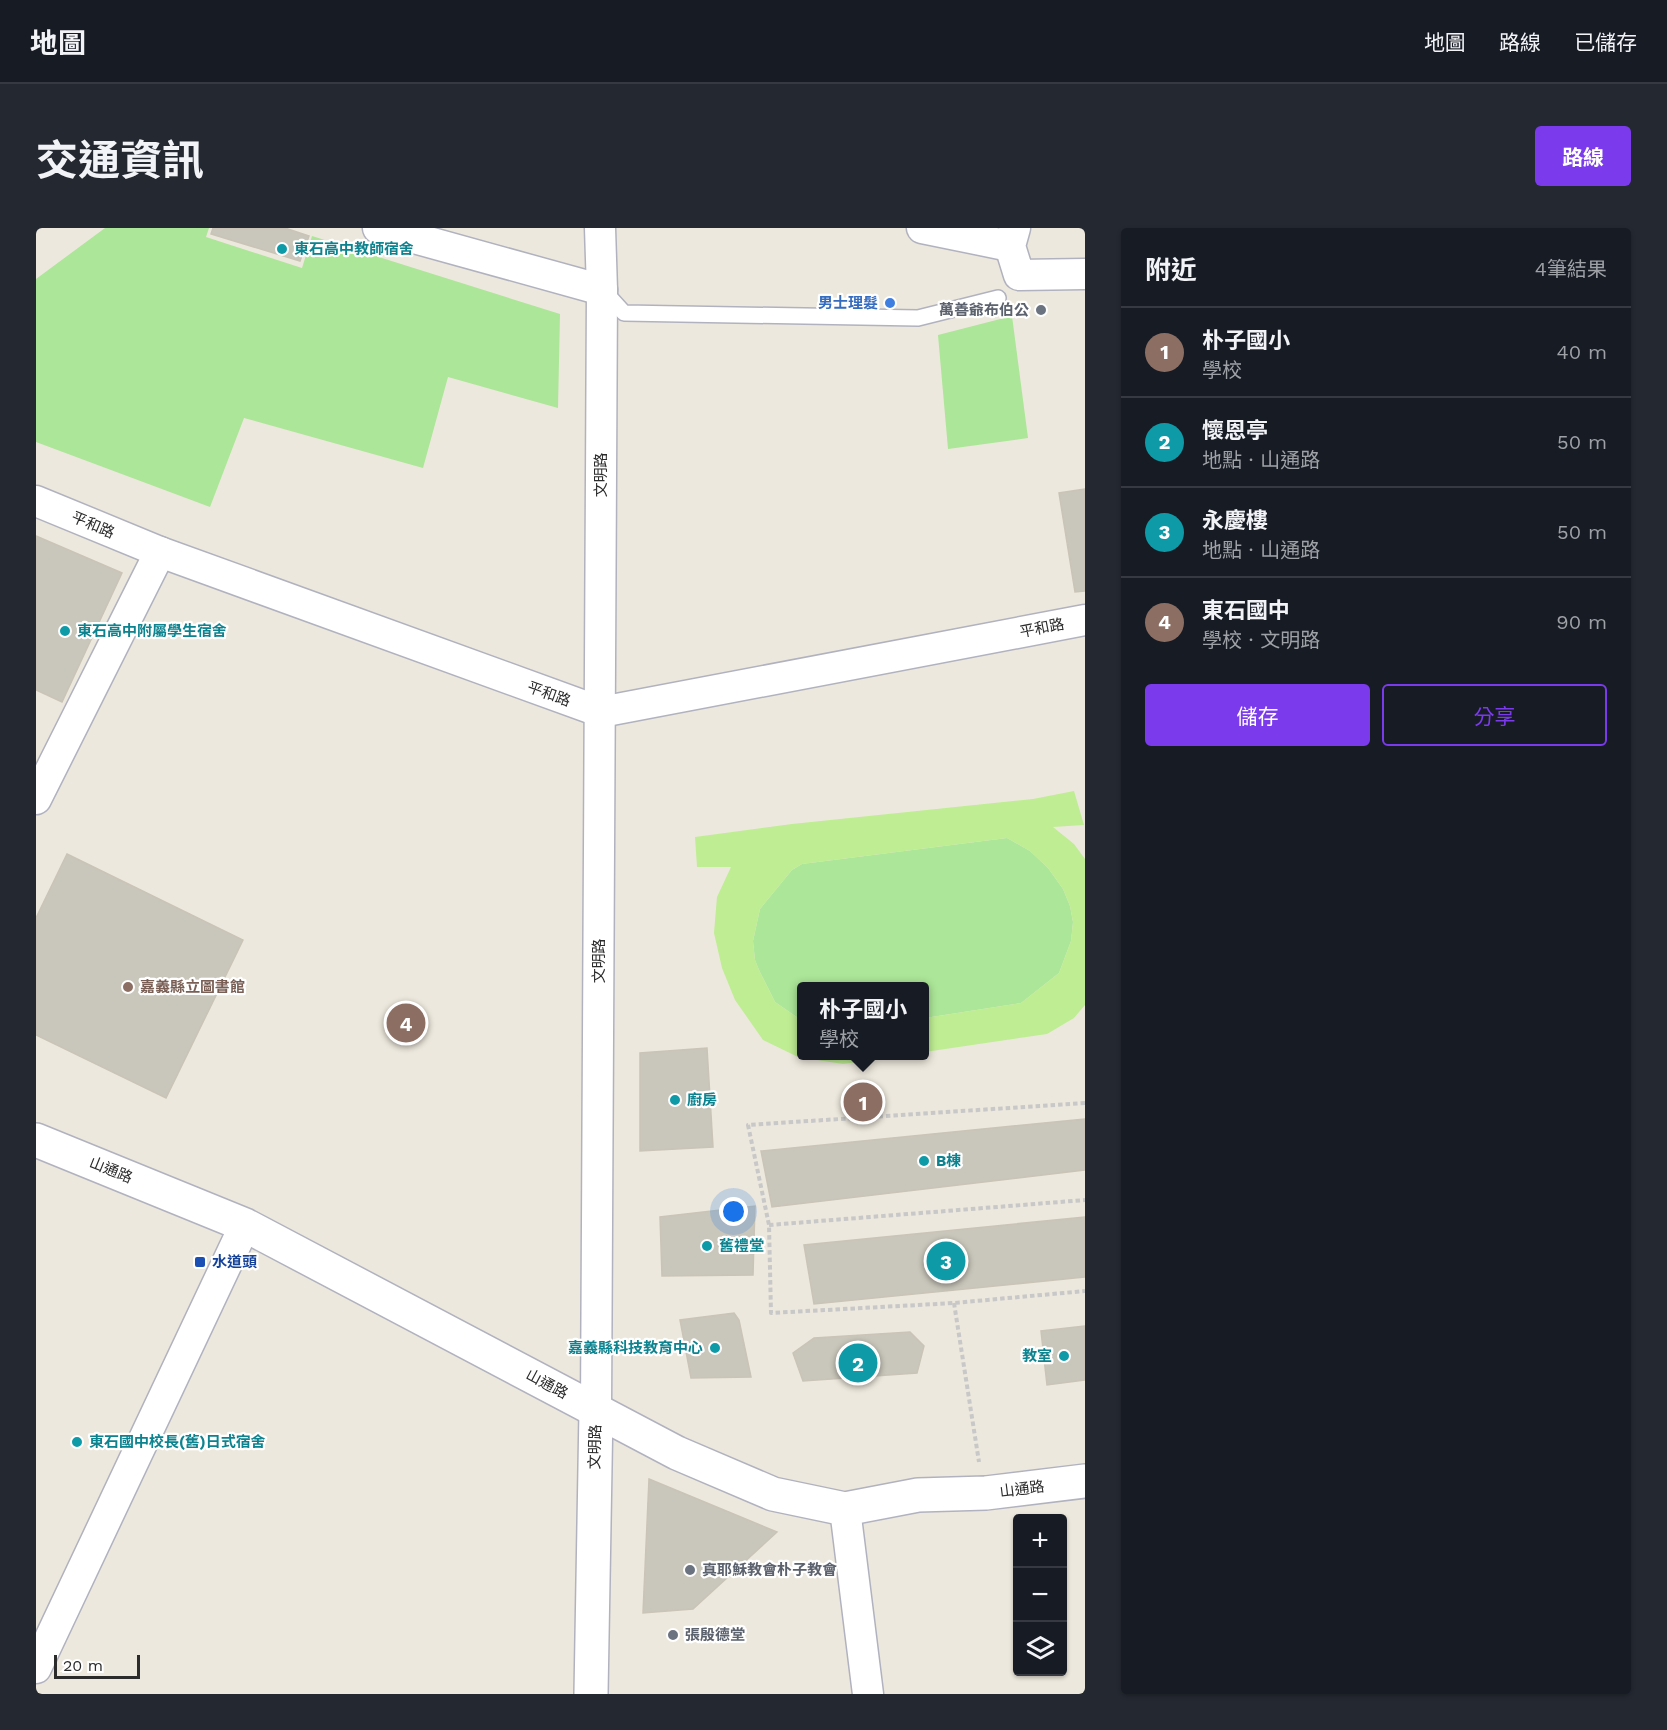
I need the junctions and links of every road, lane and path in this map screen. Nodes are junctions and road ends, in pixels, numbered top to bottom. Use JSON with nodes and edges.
{"nodes":[{"id":1,"x":378,"y":228,"type":"edge"},
{"id":2,"x":600,"y":228,"type":"edge"},
{"id":3,"x":922,"y":228,"type":"edge"},
{"id":4,"x":1013,"y":237,"type":"edge"},
{"id":5,"x":1085,"y":274,"type":"edge"},
{"id":6,"x":602,"y":290,"type":"junction"},
{"id":7,"x":998,"y":298,"type":"dead end"},
{"id":8,"x":36,"y":501,"type":"edge"},
{"id":9,"x":160,"y":552,"type":"junction"},
{"id":10,"x":1085,"y":620,"type":"edge"},
{"id":11,"x":601,"y":712,"type":"junction"},
{"id":12,"x":36,"y":800,"type":"edge"},
{"id":13,"x":1085,"y":1103,"type":"edge"},
{"id":14,"x":36,"y":1140,"type":"edge"},
{"id":15,"x":1085,"y":1200,"type":"edge"},
{"id":16,"x":245,"y":1225,"type":"junction"},
{"id":17,"x":769,"y":1225,"type":"junction"},
{"id":18,"x":1085,"y":1291,"type":"edge"},
{"id":19,"x":954,"y":1302,"type":"junction"},
{"id":20,"x":596,"y":1410,"type":"junction"},
{"id":21,"x":1085,"y":1481,"type":"edge"},
{"id":22,"x":986,"y":1493,"type":"junction"},
{"id":23,"x":845,"y":1509,"type":"junction"},
{"id":24,"x":36,"y":1668,"type":"edge"},
{"id":25,"x":591,"y":1694,"type":"edge"},
{"id":26,"x":868,"y":1694,"type":"edge"}],
"edges":[{"from":1,"to":6,"type":"street"},
{"from":2,"to":6,"type":"street","name":"文明路"},
{"from":3,"to":4,"type":"street"},
{"from":4,"to":5,"type":"street"},
{"from":6,"to":7,"type":"lane"},
{"from":6,"to":11,"type":"street","name":"文明路"},
{"from":8,"to":9,"type":"street","name":"平和路"},
{"from":9,"to":11,"type":"street","name":"平和路"},
{"from":9,"to":12,"type":"street"},
{"from":10,"to":11,"type":"street","name":"平和路"},
{"from":11,"to":20,"type":"street","name":"文明路"},
{"from":13,"to":17,"type":"path"},
{"from":14,"to":16,"type":"main road","name":"山通路"},
{"from":15,"to":17,"type":"path"},
{"from":16,"to":20,"type":"main road","name":"山通路"},
{"from":16,"to":24,"type":"street"},
{"from":17,"to":19,"type":"path"},
{"from":18,"to":19,"type":"path"},
{"from":19,"to":22,"type":"path"},
{"from":20,"to":23,"type":"main road","name":"山通路"},
{"from":20,"to":25,"type":"main road","name":"文明路"},
{"from":21,"to":22,"type":"main road","name":"山通路"},
{"from":22,"to":23,"type":"main road","name":"山通路"},
{"from":23,"to":26,"type":"street"}]}
